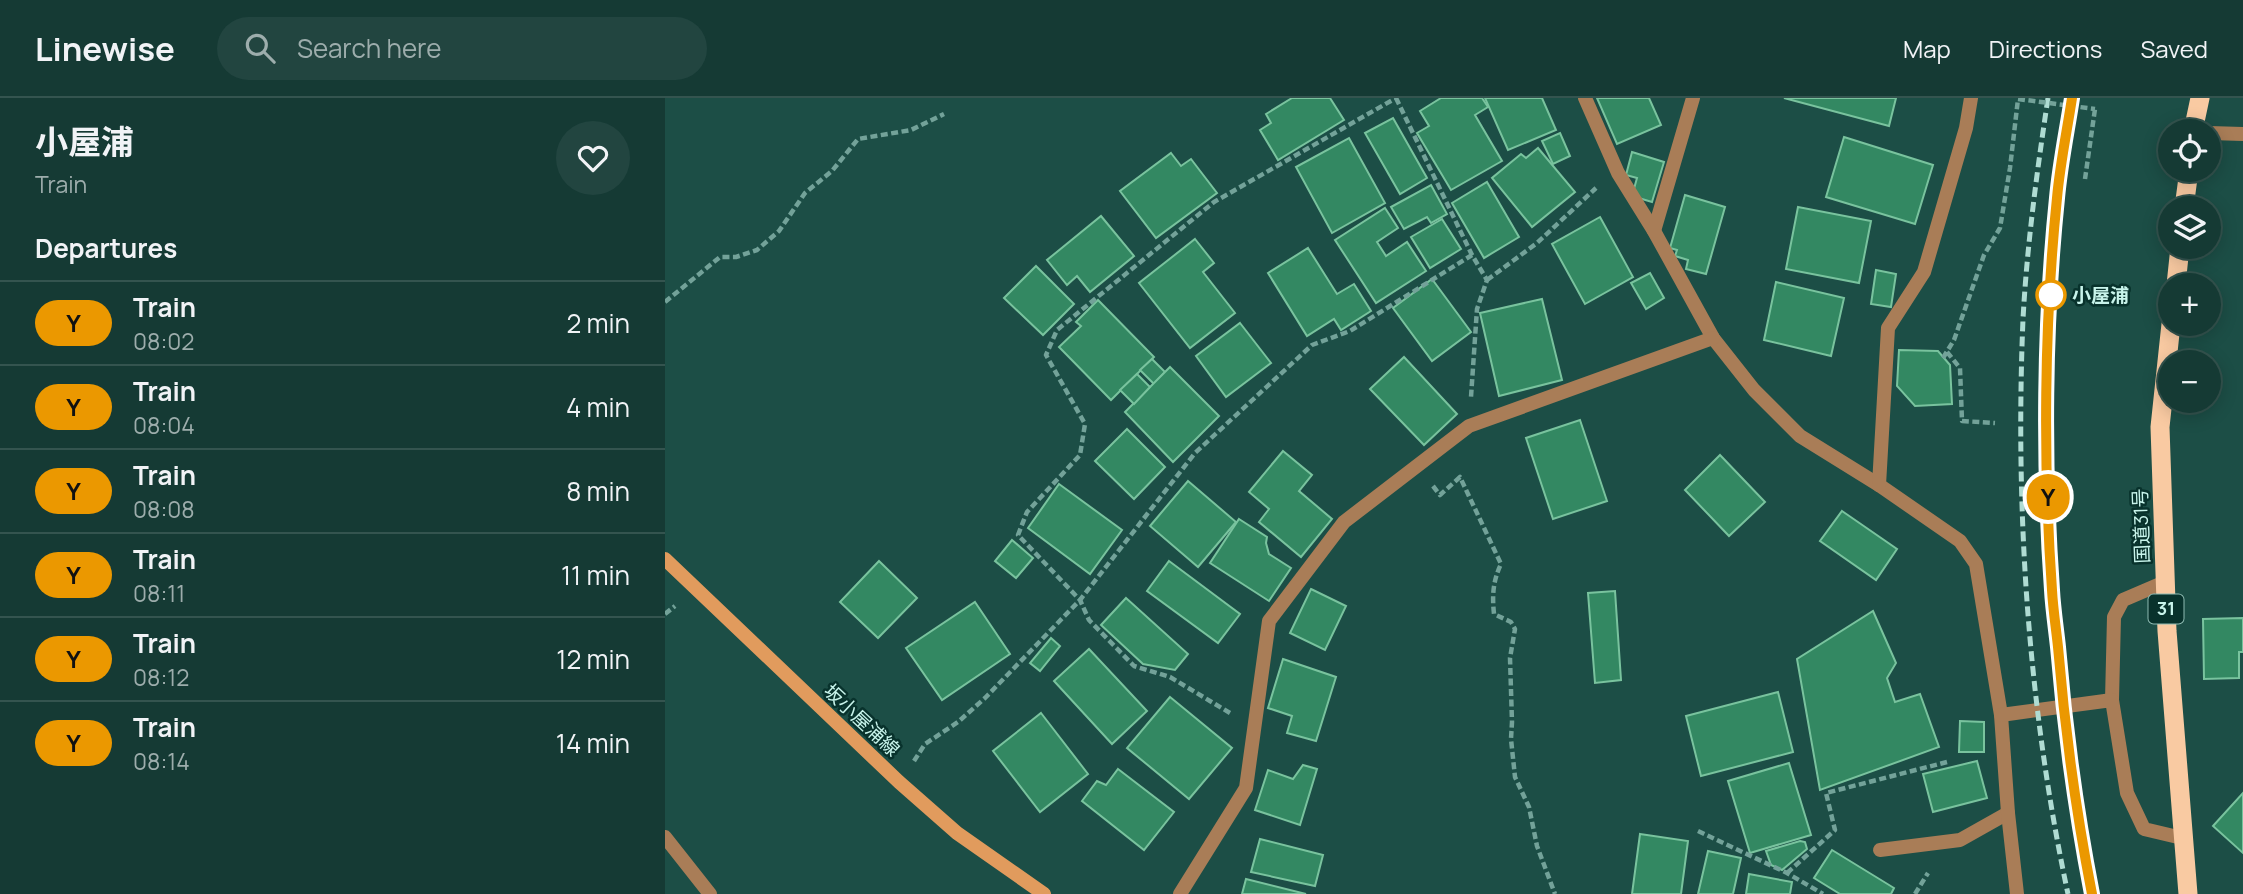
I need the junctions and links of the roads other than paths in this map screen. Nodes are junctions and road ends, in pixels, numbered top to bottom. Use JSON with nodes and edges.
{"nodes":[{"id":1,"x":1585,"y":98,"type":"edge"},
{"id":2,"x":1692,"y":98,"type":"edge"},
{"id":3,"x":1971,"y":98,"type":"edge"},
{"id":4,"x":2200,"y":98,"type":"edge"},
{"id":5,"x":2196,"y":119,"type":"edge"},
{"id":6,"x":2221,"y":133,"type":"edge"},
{"id":7,"x":2243,"y":134,"type":"edge"},
{"id":8,"x":1654,"y":231,"type":"junction"},
{"id":9,"x":2170,"y":336,"type":"edge"},
{"id":10,"x":1713,"y":338,"type":"junction"},
{"id":11,"x":1879,"y":485,"type":"junction"},
{"id":12,"x":665,"y":559,"type":"edge"},
{"id":13,"x":2165,"y":582,"type":"junction"},
{"id":14,"x":2112,"y":700,"type":"junction"},
{"id":15,"x":2001,"y":715,"type":"junction"},
{"id":16,"x":2008,"y":813,"type":"junction"},
{"id":17,"x":665,"y":837,"type":"edge"},
{"id":18,"x":2182,"y":838,"type":"junction"},
{"id":19,"x":1880,"y":850,"type":"dead end"},
{"id":20,"x":710,"y":894,"type":"edge"},
{"id":21,"x":1044,"y":894,"type":"edge"},
{"id":22,"x":1180,"y":894,"type":"edge"},
{"id":23,"x":2017,"y":894,"type":"edge"},
{"id":24,"x":2188,"y":894,"type":"edge"}],
"edges":[{"from":1,"to":8,"type":"street"},
{"from":2,"to":8,"type":"street"},
{"from":3,"to":11,"type":"street"},
{"from":4,"to":5,"type":"highway"},
{"from":6,"to":7,"type":"street"},
{"from":8,"to":10,"type":"street"},
{"from":9,"to":13,"type":"highway","name":"国道31号","number":"31"},
{"from":10,"to":11,"type":"street"},
{"from":10,"to":22,"type":"street"},
{"from":11,"to":15,"type":"street"},
{"from":12,"to":21,"type":"main road","name":"坂小屋浦線"},
{"from":13,"to":14,"type":"street"},
{"from":13,"to":18,"type":"highway","name":"国道31号","number":"31"},
{"from":14,"to":15,"type":"street"},
{"from":14,"to":18,"type":"street"},
{"from":15,"to":16,"type":"street"},
{"from":16,"to":19,"type":"street"},
{"from":16,"to":23,"type":"street"},
{"from":17,"to":20,"type":"street"},
{"from":18,"to":24,"type":"highway","name":"国道31号","number":"31"}]}
